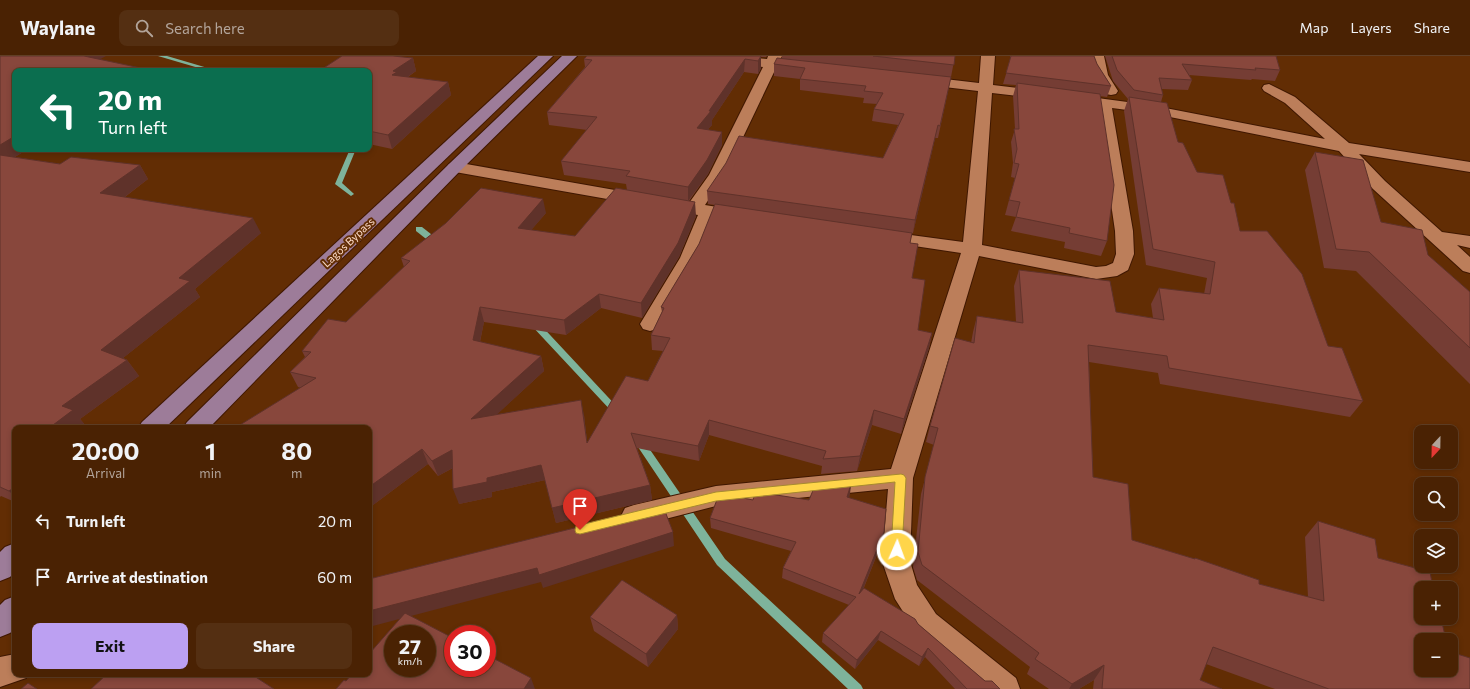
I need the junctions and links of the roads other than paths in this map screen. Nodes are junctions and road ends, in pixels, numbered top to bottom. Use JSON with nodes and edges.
{"nodes":[{"id":1,"x":546,"y":56,"type":"edge"},
{"id":2,"x":570,"y":56,"type":"edge"},
{"id":3,"x":703,"y":56,"type":"edge"},
{"id":4,"x":988,"y":56,"type":"edge"},
{"id":5,"x":1097,"y":56,"type":"edge"},
{"id":6,"x":773,"y":60,"type":"edge"},
{"id":7,"x":818,"y":69,"type":"edge"},
{"id":8,"x":906,"y":78,"type":"edge"},
{"id":9,"x":985,"y":87,"type":"junction"},
{"id":10,"x":1269,"y":88,"type":"dead end"},
{"id":11,"x":1057,"y":97,"type":"edge"},
{"id":12,"x":1080,"y":100,"type":"edge"},
{"id":13,"x":1104,"y":103,"type":"junction"},
{"id":14,"x":1125,"y":106,"type":"junction"},
{"id":15,"x":1344,"y":147,"type":"junction"},
{"id":16,"x":1470,"y":167,"type":"edge"},
{"id":17,"x":455,"y":168,"type":"junction"},
{"id":18,"x":701,"y":210,"type":"junction"},
{"id":19,"x":755,"y":218,"type":"edge"},
{"id":20,"x":863,"y":234,"type":"edge"},
{"id":21,"x":1434,"y":236,"type":"junction"},
{"id":22,"x":1470,"y":242,"type":"edge"},
{"id":23,"x":972,"y":249,"type":"junction"},
{"id":24,"x":1470,"y":267,"type":"edge"},
{"id":25,"x":650,"y":324,"type":"dead end"},
{"id":26,"x":153,"y":425,"type":"edge"},
{"id":27,"x":198,"y":425,"type":"edge"},
{"id":28,"x":901,"y":478,"type":"junction"},
{"id":29,"x":608,"y":523,"type":"edge"},
{"id":30,"x":12,"y":558,"type":"edge"},
{"id":31,"x":0,"y":569,"type":"edge"},
{"id":32,"x":12,"y":612,"type":"edge"},
{"id":33,"x":0,"y":624,"type":"edge"},
{"id":34,"x":12,"y":669,"type":"edge"},
{"id":35,"x":0,"y":672,"type":"edge"},
{"id":36,"x":1005,"y":689,"type":"edge"}],
"edges":[{"from":1,"to":26,"type":"main road","name":"Lagos Bypass"},
{"from":2,"to":17,"type":"main road","name":"Lagos Bypass"},
{"from":3,"to":6,"type":"street"},
{"from":4,"to":9,"type":"street"},
{"from":5,"to":14,"type":"street"},
{"from":6,"to":7,"type":"street"},
{"from":6,"to":18,"type":"street"},
{"from":8,"to":9,"type":"street"},
{"from":9,"to":11,"type":"street"},
{"from":9,"to":23,"type":"street"},
{"from":10,"to":15,"type":"street"},
{"from":12,"to":13,"type":"street"},
{"from":13,"to":14,"type":"street"},
{"from":13,"to":23,"type":"street"},
{"from":14,"to":15,"type":"street"},
{"from":15,"to":16,"type":"street"},
{"from":15,"to":21,"type":"street"},
{"from":17,"to":18,"type":"street"},
{"from":17,"to":27,"type":"main road","name":"Lagos Bypass"},
{"from":18,"to":19,"type":"street"},
{"from":18,"to":25,"type":"street"},
{"from":20,"to":23,"type":"street"},
{"from":21,"to":22,"type":"street"},
{"from":21,"to":24,"type":"street"},
{"from":23,"to":28,"type":"street"},
{"from":28,"to":29,"type":"street"},
{"from":28,"to":36,"type":"street"},
{"from":30,"to":31,"type":"main road"},
{"from":32,"to":33,"type":"main road"},
{"from":34,"to":35,"type":"street"}]}
